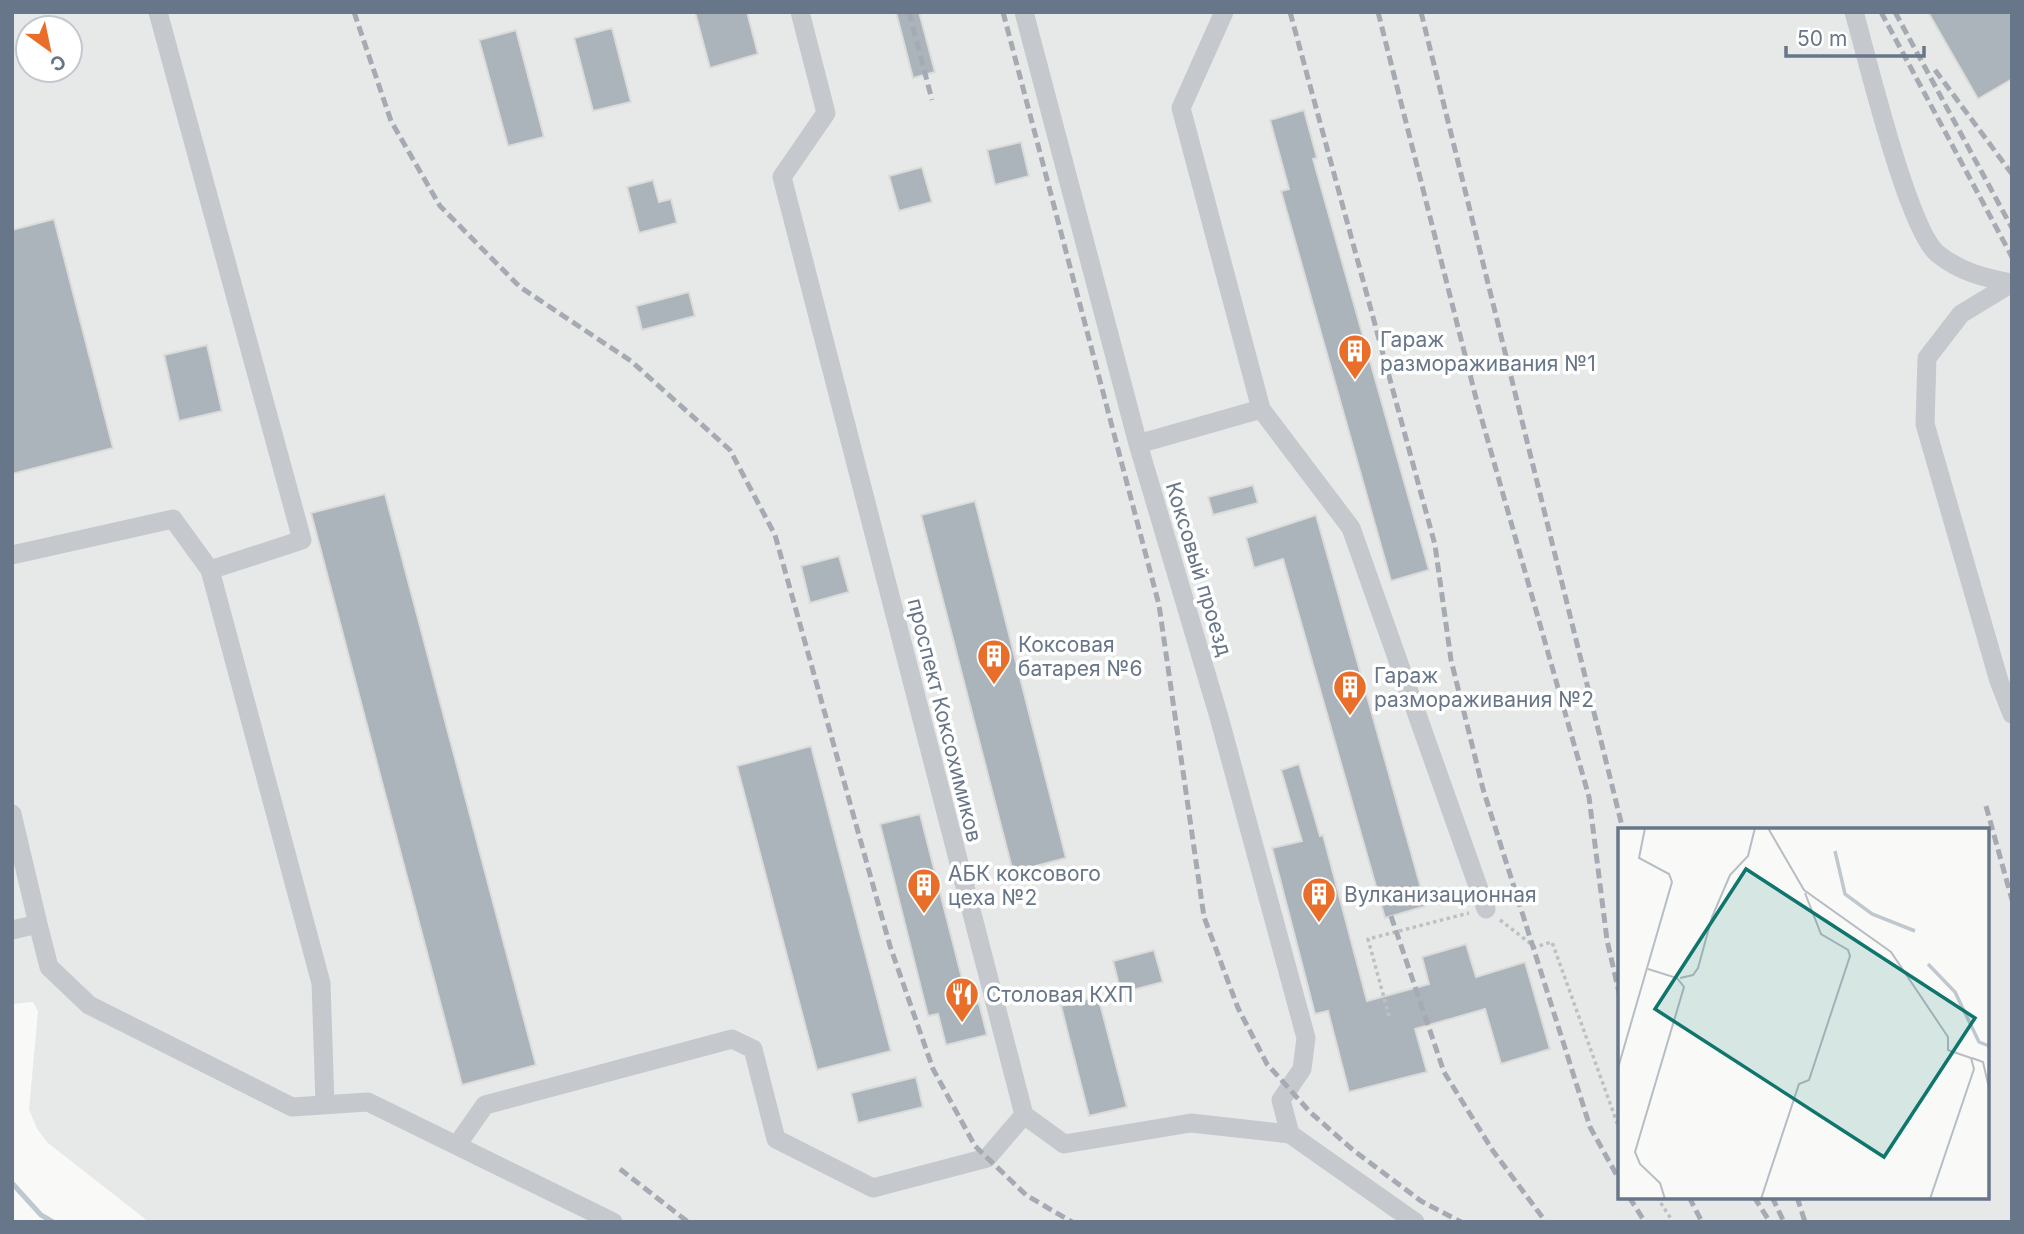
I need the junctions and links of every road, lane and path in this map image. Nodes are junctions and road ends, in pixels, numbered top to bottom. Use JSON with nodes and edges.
{"nodes":[{"id":1,"x":158,"y":12,"type":"edge"},
{"id":2,"x":800,"y":12,"type":"edge"},
{"id":3,"x":1024,"y":12,"type":"edge"},
{"id":4,"x":1224,"y":12,"type":"edge"},
{"id":5,"x":1854,"y":12,"type":"edge"},
{"id":6,"x":1261,"y":409,"type":"junction"},
{"id":7,"x":1138,"y":444,"type":"junction"},
{"id":8,"x":12,"y":555,"type":"edge"},
{"id":9,"x":210,"y":570,"type":"junction"},
{"id":10,"x":2012,"y":714,"type":"edge"},
{"id":11,"x":12,"y":814,"type":"edge"},
{"id":12,"x":1486,"y":909,"type":"junction"},
{"id":13,"x":38,"y":924,"type":"junction"},
{"id":14,"x":12,"y":930,"type":"edge"},
{"id":15,"x":1388,"y":1016,"type":"dead end"},
{"id":16,"x":325,"y":1104,"type":"junction"},
{"id":17,"x":1024,"y":1115,"type":"junction"},
{"id":18,"x":1618,"y":1125,"type":"edge"},
{"id":19,"x":1290,"y":1134,"type":"junction"},
{"id":20,"x":457,"y":1145,"type":"junction"},
{"id":21,"x":1658,"y":1199,"type":"edge"},
{"id":22,"x":613,"y":1222,"type":"edge"},
{"id":23,"x":1415,"y":1222,"type":"edge"},
{"id":24,"x":1673,"y":1222,"type":"edge"}],
"edges":[{"from":1,"to":9,"type":"street"},
{"from":2,"to":17,"type":"street","name":"проспект Коксохимиков"},
{"from":3,"to":7,"type":"street","name":"Коксовый проезд"},
{"from":4,"to":6,"type":"street"},
{"from":5,"to":10,"type":"street"},
{"from":6,"to":7,"type":"street"},
{"from":6,"to":12,"type":"street"},
{"from":7,"to":19,"type":"street","name":"Коксовый проезд"},
{"from":8,"to":9,"type":"street"},
{"from":9,"to":16,"type":"street"},
{"from":11,"to":13,"type":"street"},
{"from":12,"to":15,"type":"path"},
{"from":12,"to":18,"type":"path"},
{"from":13,"to":14,"type":"street"},
{"from":13,"to":16,"type":"street"},
{"from":16,"to":20,"type":"street"},
{"from":17,"to":19,"type":"street"},
{"from":17,"to":20,"type":"street"},
{"from":19,"to":23,"type":"street"},
{"from":20,"to":22,"type":"street"},
{"from":21,"to":24,"type":"path"}]}
